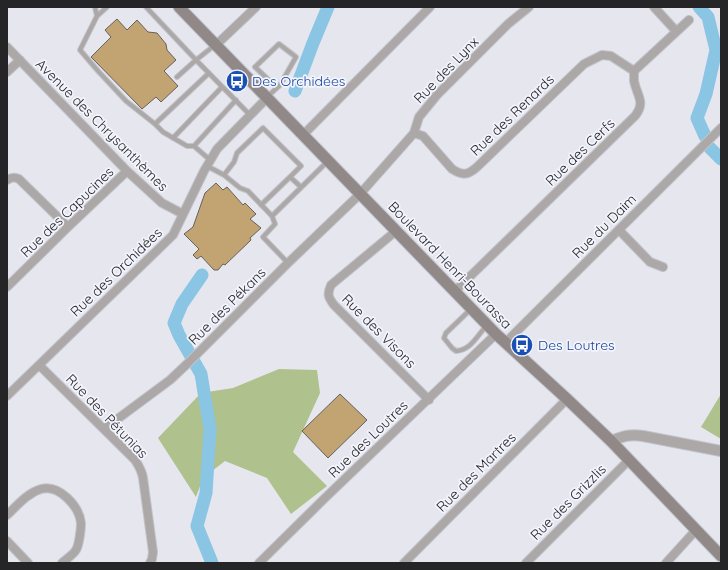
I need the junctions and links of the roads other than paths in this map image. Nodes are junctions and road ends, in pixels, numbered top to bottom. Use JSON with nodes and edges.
{"nodes":[{"id":1,"x":95,"y":7,"type":"edge"},
{"id":2,"x":107,"y":7,"type":"edge"},
{"id":3,"x":146,"y":7,"type":"edge"},
{"id":4,"x":179,"y":7,"type":"edge"},
{"id":5,"x":256,"y":7,"type":"edge"},
{"id":6,"x":430,"y":7,"type":"edge"},
{"id":7,"x":529,"y":7,"type":"edge"},
{"id":8,"x":654,"y":7,"type":"edge"},
{"id":9,"x":97,"y":16,"type":"junction"},
{"id":10,"x":689,"y":20,"type":"dead end"},
{"id":11,"x":676,"y":31,"type":"junction"},
{"id":12,"x":216,"y":45,"type":"junction"},
{"id":13,"x":7,"y":47,"type":"edge"},
{"id":14,"x":20,"y":60,"type":"junction"},
{"id":15,"x":196,"y":60,"type":"junction"},
{"id":16,"x":255,"y":67,"type":"junction"},
{"id":17,"x":634,"y":71,"type":"junction"},
{"id":18,"x":7,"y":72,"type":"edge"},
{"id":19,"x":209,"y":73,"type":"junction"},
{"id":20,"x":246,"y":76,"type":"junction"},
{"id":21,"x":177,"y":77,"type":"dead end"},
{"id":22,"x":222,"y":87,"type":"junction"},
{"id":23,"x":277,"y":88,"type":"junction"},
{"id":24,"x":267,"y":98,"type":"junction"},
{"id":25,"x":236,"y":100,"type":"junction"},
{"id":26,"x":250,"y":115,"type":"junction"},
{"id":27,"x":155,"y":124,"type":"junction"},
{"id":28,"x":721,"y":128,"type":"edge"},
{"id":29,"x":414,"y":133,"type":"junction"},
{"id":30,"x":303,"y":135,"type":"junction"},
{"id":31,"x":173,"y":138,"type":"junction"},
{"id":32,"x":194,"y":146,"type":"junction"},
{"id":33,"x":328,"y":161,"type":"junction"},
{"id":34,"x":209,"y":163,"type":"junction"},
{"id":35,"x":127,"y":171,"type":"junction"},
{"id":36,"x":224,"y":174,"type":"junction"},
{"id":37,"x":290,"y":177,"type":"junction"},
{"id":38,"x":7,"y":180,"type":"edge"},
{"id":39,"x":301,"y":188,"type":"junction"},
{"id":40,"x":360,"y":194,"type":"junction"},
{"id":41,"x":261,"y":205,"type":"junction"},
{"id":42,"x":183,"y":214,"type":"junction"},
{"id":43,"x":272,"y":216,"type":"junction"},
{"id":44,"x":68,"y":227,"type":"junction"},
{"id":45,"x":619,"y":230,"type":"junction"},
{"id":46,"x":396,"y":231,"type":"junction"},
{"id":47,"x":288,"y":263,"type":"junction"},
{"id":48,"x":663,"y":267,"type":"dead end"},
{"id":49,"x":7,"y":287,"type":"edge"},
{"id":50,"x":455,"y":292,"type":"junction"},
{"id":51,"x":471,"y":309,"type":"junction"},
{"id":52,"x":487,"y":325,"type":"junction"},
{"id":53,"x":496,"y":334,"type":"junction"},
{"id":54,"x":505,"y":343,"type":"junction"},
{"id":55,"x":39,"y":365,"type":"junction"},
{"id":56,"x":7,"y":396,"type":"edge"},
{"id":57,"x":567,"y":399,"type":"junction"},
{"id":58,"x":429,"y":400,"type":"junction"},
{"id":59,"x":104,"y":429,"type":"junction"},
{"id":60,"x":611,"y":441,"type":"junction"},
{"id":61,"x":721,"y":451,"type":"edge"},
{"id":62,"x":629,"y":460,"type":"junction"},
{"id":63,"x":7,"y":515,"type":"edge"},
{"id":64,"x":696,"y":530,"type":"junction"},
{"id":65,"x":7,"y":541,"type":"edge"},
{"id":66,"x":721,"y":556,"type":"edge"},
{"id":67,"x":28,"y":563,"type":"edge"},
{"id":68,"x":62,"y":563,"type":"edge"},
{"id":69,"x":150,"y":563,"type":"edge"},
{"id":70,"x":259,"y":563,"type":"edge"},
{"id":71,"x":404,"y":563,"type":"edge"},
{"id":72,"x":526,"y":563,"type":"edge"},
{"id":73,"x":666,"y":563,"type":"edge"}],
"edges":[{"from":1,"to":9,"type":"lane"},
{"from":2,"to":9,"type":"lane"},
{"from":3,"to":15,"type":"lane"},
{"from":4,"to":12,"type":"main road","name":"Boulevard Henri-Bourassa"},
{"from":5,"to":12,"type":"street"},
{"from":6,"to":30,"type":"street"},
{"from":7,"to":29,"type":"street","name":"Rue des Lynx"},
{"from":8,"to":11,"type":"street"},
{"from":9,"to":27,"type":"lane"},
{"from":10,"to":11,"type":"street"},
{"from":11,"to":17,"type":"street"},
{"from":12,"to":15,"type":"lane"},
{"from":12,"to":20,"type":"main road","name":"Boulevard Henri-Bourassa"},
{"from":13,"to":14,"type":"street","name":"Avenue des Chrysanthèmes"},
{"from":14,"to":18,"type":"street"},
{"from":14,"to":35,"type":"street","name":"Avenue des Chrysanthèmes"},
{"from":15,"to":19,"type":"lane"},
{"from":15,"to":21,"type":"lane"},
{"from":16,"to":20,"type":"lane"},
{"from":16,"to":23,"type":"lane"},
{"from":16,"to":23,"type":"lane"},
{"from":17,"to":29,"type":"street","name":"Rue des Renards"},
{"from":17,"to":50,"type":"street","name":"Rue des Cerfs"},
{"from":19,"to":22,"type":"lane"},
{"from":19,"to":27,"type":"lane"},
{"from":20,"to":24,"type":"main road","name":"Boulevard Henri-Bourassa"},
{"from":22,"to":25,"type":"lane"},
{"from":22,"to":31,"type":"lane"},
{"from":23,"to":24,"type":"lane"},
{"from":24,"to":26,"type":"street","name":"Rue des Orchidées"},
{"from":24,"to":30,"type":"main road","name":"Boulevard Henri-Bourassa"},
{"from":25,"to":26,"type":"lane"},
{"from":25,"to":32,"type":"lane"},
{"from":26,"to":34,"type":"street","name":"Rue des Orchidées"},
{"from":27,"to":31,"type":"lane"},
{"from":28,"to":45,"type":"street","name":"Rue du Daim"},
{"from":29,"to":40,"type":"street","name":"Rue des Lynx"},
{"from":30,"to":33,"type":"main road","name":"Boulevard Henri-Bourassa"},
{"from":31,"to":32,"type":"lane"},
{"from":32,"to":34,"type":"lane"},
{"from":33,"to":39,"type":"lane"},
{"from":33,"to":40,"type":"main road","name":"Boulevard Henri-Bourassa"},
{"from":34,"to":36,"type":"lane"},
{"from":34,"to":42,"type":"street","name":"Rue des Orchidées"},
{"from":35,"to":42,"type":"street","name":"Avenue des Chrysanthèmes"},
{"from":35,"to":44,"type":"street","name":"Rue des Capucines"},
{"from":36,"to":37,"type":"lane"},
{"from":36,"to":41,"type":"lane"},
{"from":37,"to":39,"type":"lane"},
{"from":37,"to":41,"type":"lane"},
{"from":38,"to":44,"type":"street"},
{"from":39,"to":43,"type":"lane"},
{"from":40,"to":46,"type":"main road","name":"Boulevard Henri-Bourassa"},
{"from":40,"to":47,"type":"street","name":"Rue des Pékans"},
{"from":41,"to":43,"type":"lane"},
{"from":42,"to":55,"type":"street","name":"Rue des Orchidées"},
{"from":43,"to":47,"type":"lane"},
{"from":44,"to":49,"type":"street","name":"Rue des Capucines"},
{"from":45,"to":48,"type":"street"},
{"from":45,"to":54,"type":"street","name":"Rue du Daim"},
{"from":46,"to":50,"type":"main road","name":"Boulevard Henri-Bourassa"},
{"from":46,"to":58,"type":"street","name":"Rue des Visons"},
{"from":47,"to":59,"type":"street","name":"Rue des Pékans"},
{"from":50,"to":51,"type":"main road","name":"Boulevard Henri-Bourassa"},
{"from":51,"to":52,"type":"main road","name":"Boulevard Henri-Bourassa"},
{"from":51,"to":52,"type":"lane"},
{"from":52,"to":53,"type":"main road","name":"Boulevard Henri-Bourassa"},
{"from":53,"to":54,"type":"main road","name":"Boulevard Henri-Bourassa"},
{"from":53,"to":58,"type":"street","name":"Rue des Loutres"},
{"from":54,"to":57,"type":"main road","name":"Boulevard Henri-Bourassa"},
{"from":55,"to":56,"type":"street","name":"Rue des Orchidées"},
{"from":55,"to":59,"type":"street","name":"Rue des Pétunias"},
{"from":57,"to":60,"type":"main road","name":"Boulevard Henri-Bourassa"},
{"from":57,"to":71,"type":"street","name":"Rue des Martres"},
{"from":58,"to":70,"type":"street","name":"Rue des Loutres"},
{"from":59,"to":69,"type":"street","name":"Rue des Pétunias"},
{"from":60,"to":61,"type":"street"},
{"from":60,"to":62,"type":"main road","name":"Boulevard Henri-Bourassa"},
{"from":62,"to":64,"type":"main road","name":"Boulevard Henri-Bourassa"},
{"from":62,"to":72,"type":"street","name":"Rue des Grizzlis"},
{"from":63,"to":68,"type":"street"},
{"from":64,"to":66,"type":"main road","name":"Boulevard Henri-Bourassa"},
{"from":64,"to":73,"type":"street"},
{"from":65,"to":67,"type":"street"}]}
